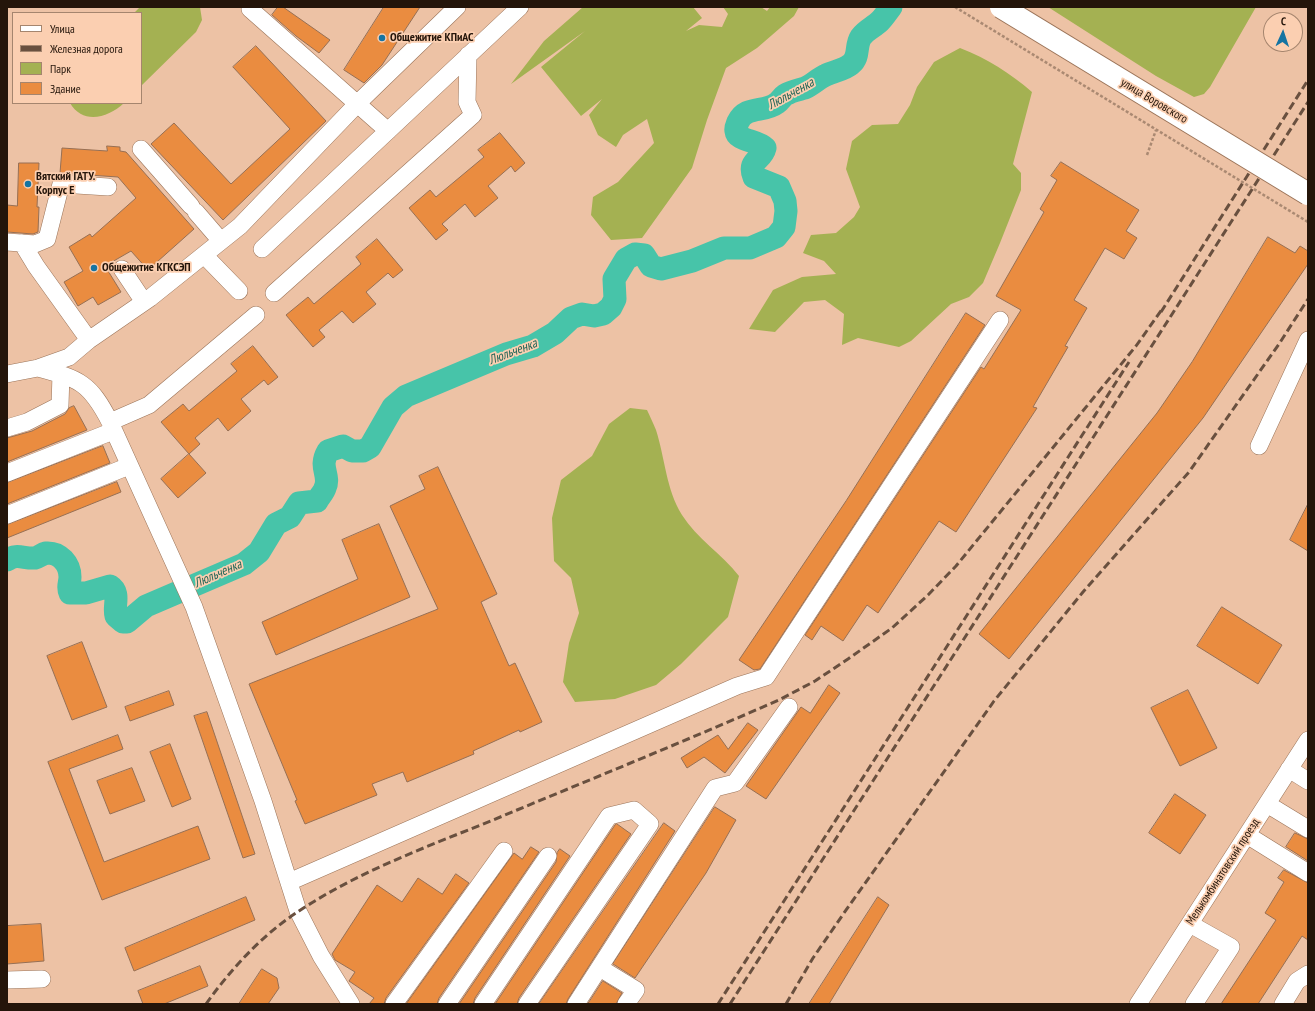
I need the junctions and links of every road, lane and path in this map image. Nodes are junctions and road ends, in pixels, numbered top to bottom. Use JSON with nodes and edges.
{"nodes":[{"id":1,"x":457,"y":7,"type":"edge"},
{"id":2,"x":520,"y":7,"type":"edge"},
{"id":3,"x":956,"y":7,"type":"edge"},
{"id":4,"x":1001,"y":7,"type":"edge"},
{"id":5,"x":250,"y":9,"type":"dead end"},
{"id":6,"x":468,"y":55,"type":"junction"},
{"id":7,"x":358,"y":104,"type":"junction"},
{"id":8,"x":1156,"y":130,"type":"junction"},
{"id":9,"x":388,"y":131,"type":"junction"},
{"id":10,"x":141,"y":149,"type":"dead end"},
{"id":11,"x":1147,"y":155,"type":"dead end"},
{"id":12,"x":108,"y":187,"type":"dead end"},
{"id":13,"x":1308,"y":194,"type":"edge"},
{"id":14,"x":1308,"y":222,"type":"edge"},
{"id":15,"x":221,"y":241,"type":"junction"},
{"id":16,"x":15,"y":243,"type":"edge"},
{"id":17,"x":262,"y":249,"type":"dead end"},
{"id":18,"x":204,"y":255,"type":"junction"},
{"id":19,"x":122,"y":269,"type":"dead end"},
{"id":20,"x":239,"y":291,"type":"dead end"},
{"id":21,"x":274,"y":293,"type":"dead end"},
{"id":22,"x":144,"y":302,"type":"junction"},
{"id":23,"x":256,"y":315,"type":"dead end"},
{"id":24,"x":1000,"y":320,"type":"dead end"},
{"id":25,"x":89,"y":340,"type":"junction"},
{"id":26,"x":1308,"y":340,"type":"edge"},
{"id":27,"x":38,"y":368,"type":"junction"},
{"id":28,"x":7,"y":374,"type":"edge"},
{"id":29,"x":61,"y":374,"type":"junction"},
{"id":30,"x":111,"y":427,"type":"junction"},
{"id":31,"x":7,"y":428,"type":"edge"},
{"id":32,"x":1259,"y":446,"type":"dead end"},
{"id":33,"x":129,"y":466,"type":"junction"},
{"id":34,"x":7,"y":473,"type":"edge"},
{"id":35,"x":7,"y":515,"type":"edge"},
{"id":36,"x":790,"y":707,"type":"dead end"},
{"id":37,"x":1308,"y":740,"type":"edge"},
{"id":38,"x":1289,"y":769,"type":"junction"},
{"id":39,"x":1308,"y":781,"type":"edge"},
{"id":40,"x":1267,"y":804,"type":"junction"},
{"id":41,"x":1308,"y":829,"type":"edge"},
{"id":42,"x":1247,"y":835,"type":"junction"},
{"id":43,"x":504,"y":851,"type":"dead end"},
{"id":44,"x":548,"y":856,"type":"dead end"},
{"id":45,"x":1308,"y":873,"type":"edge"},
{"id":46,"x":289,"y":882,"type":"junction"},
{"id":47,"x":1190,"y":924,"type":"junction"},
{"id":48,"x":600,"y":968,"type":"junction"},
{"id":49,"x":1308,"y":974,"type":"edge"},
{"id":50,"x":42,"y":979,"type":"dead end"},
{"id":51,"x":7,"y":980,"type":"edge"},
{"id":52,"x":351,"y":1004,"type":"edge"},
{"id":53,"x":394,"y":1004,"type":"edge"},
{"id":54,"x":447,"y":1004,"type":"edge"},
{"id":55,"x":483,"y":1004,"type":"edge"},
{"id":56,"x":527,"y":1004,"type":"edge"},
{"id":57,"x":576,"y":1004,"type":"edge"},
{"id":58,"x":626,"y":1004,"type":"edge"},
{"id":59,"x":1138,"y":1004,"type":"edge"},
{"id":60,"x":1194,"y":1004,"type":"edge"},
{"id":61,"x":1283,"y":1004,"type":"edge"}],
"edges":[{"from":1,"to":7,"type":"street"},
{"from":2,"to":6,"type":"street"},
{"from":3,"to":8,"type":"path","bridge":true},
{"from":4,"to":13,"type":"main road","name":"улица Воровского","bridge":true},
{"from":5,"to":7,"type":"street"},
{"from":6,"to":9,"type":"street"},
{"from":6,"to":21,"type":"street"},
{"from":7,"to":9,"type":"street"},
{"from":7,"to":15,"type":"street"},
{"from":8,"to":11,"type":"path"},
{"from":8,"to":14,"type":"path","bridge":true},
{"from":9,"to":17,"type":"street"},
{"from":10,"to":15,"type":"street"},
{"from":12,"to":16,"type":"street"},
{"from":15,"to":18,"type":"street"},
{"from":16,"to":25,"type":"street"},
{"from":18,"to":20,"type":"street"},
{"from":18,"to":22,"type":"street"},
{"from":19,"to":22,"type":"street"},
{"from":22,"to":25,"type":"street"},
{"from":23,"to":30,"type":"street"},
{"from":24,"to":46,"type":"street"},
{"from":25,"to":27,"type":"street"},
{"from":26,"to":32,"type":"street"},
{"from":27,"to":28,"type":"street"},
{"from":27,"to":29,"type":"street"},
{"from":29,"to":30,"type":"street"},
{"from":29,"to":31,"type":"street"},
{"from":30,"to":33,"type":"street"},
{"from":30,"to":34,"type":"street"},
{"from":33,"to":35,"type":"street"},
{"from":33,"to":46,"type":"street"},
{"from":36,"to":48,"type":"street"},
{"from":37,"to":38,"type":"street","name":"Мелькомбинатовский проезд"},
{"from":38,"to":39,"type":"street"},
{"from":38,"to":40,"type":"street","name":"Мелькомбинатовский проезд"},
{"from":40,"to":41,"type":"street"},
{"from":40,"to":42,"type":"street","name":"Мелькомбинатовский проезд"},
{"from":42,"to":45,"type":"street"},
{"from":42,"to":47,"type":"street","name":"Мелькомбинатовский проезд"},
{"from":43,"to":53,"type":"street"},
{"from":44,"to":54,"type":"street"},
{"from":46,"to":52,"type":"street"},
{"from":47,"to":59,"type":"street","name":"Мелькомбинатовский проезд"},
{"from":47,"to":60,"type":"street"},
{"from":48,"to":57,"type":"street"},
{"from":48,"to":58,"type":"street"},
{"from":49,"to":61,"type":"street"},
{"from":50,"to":51,"type":"street"},
{"from":55,"to":56,"type":"street"}]}
